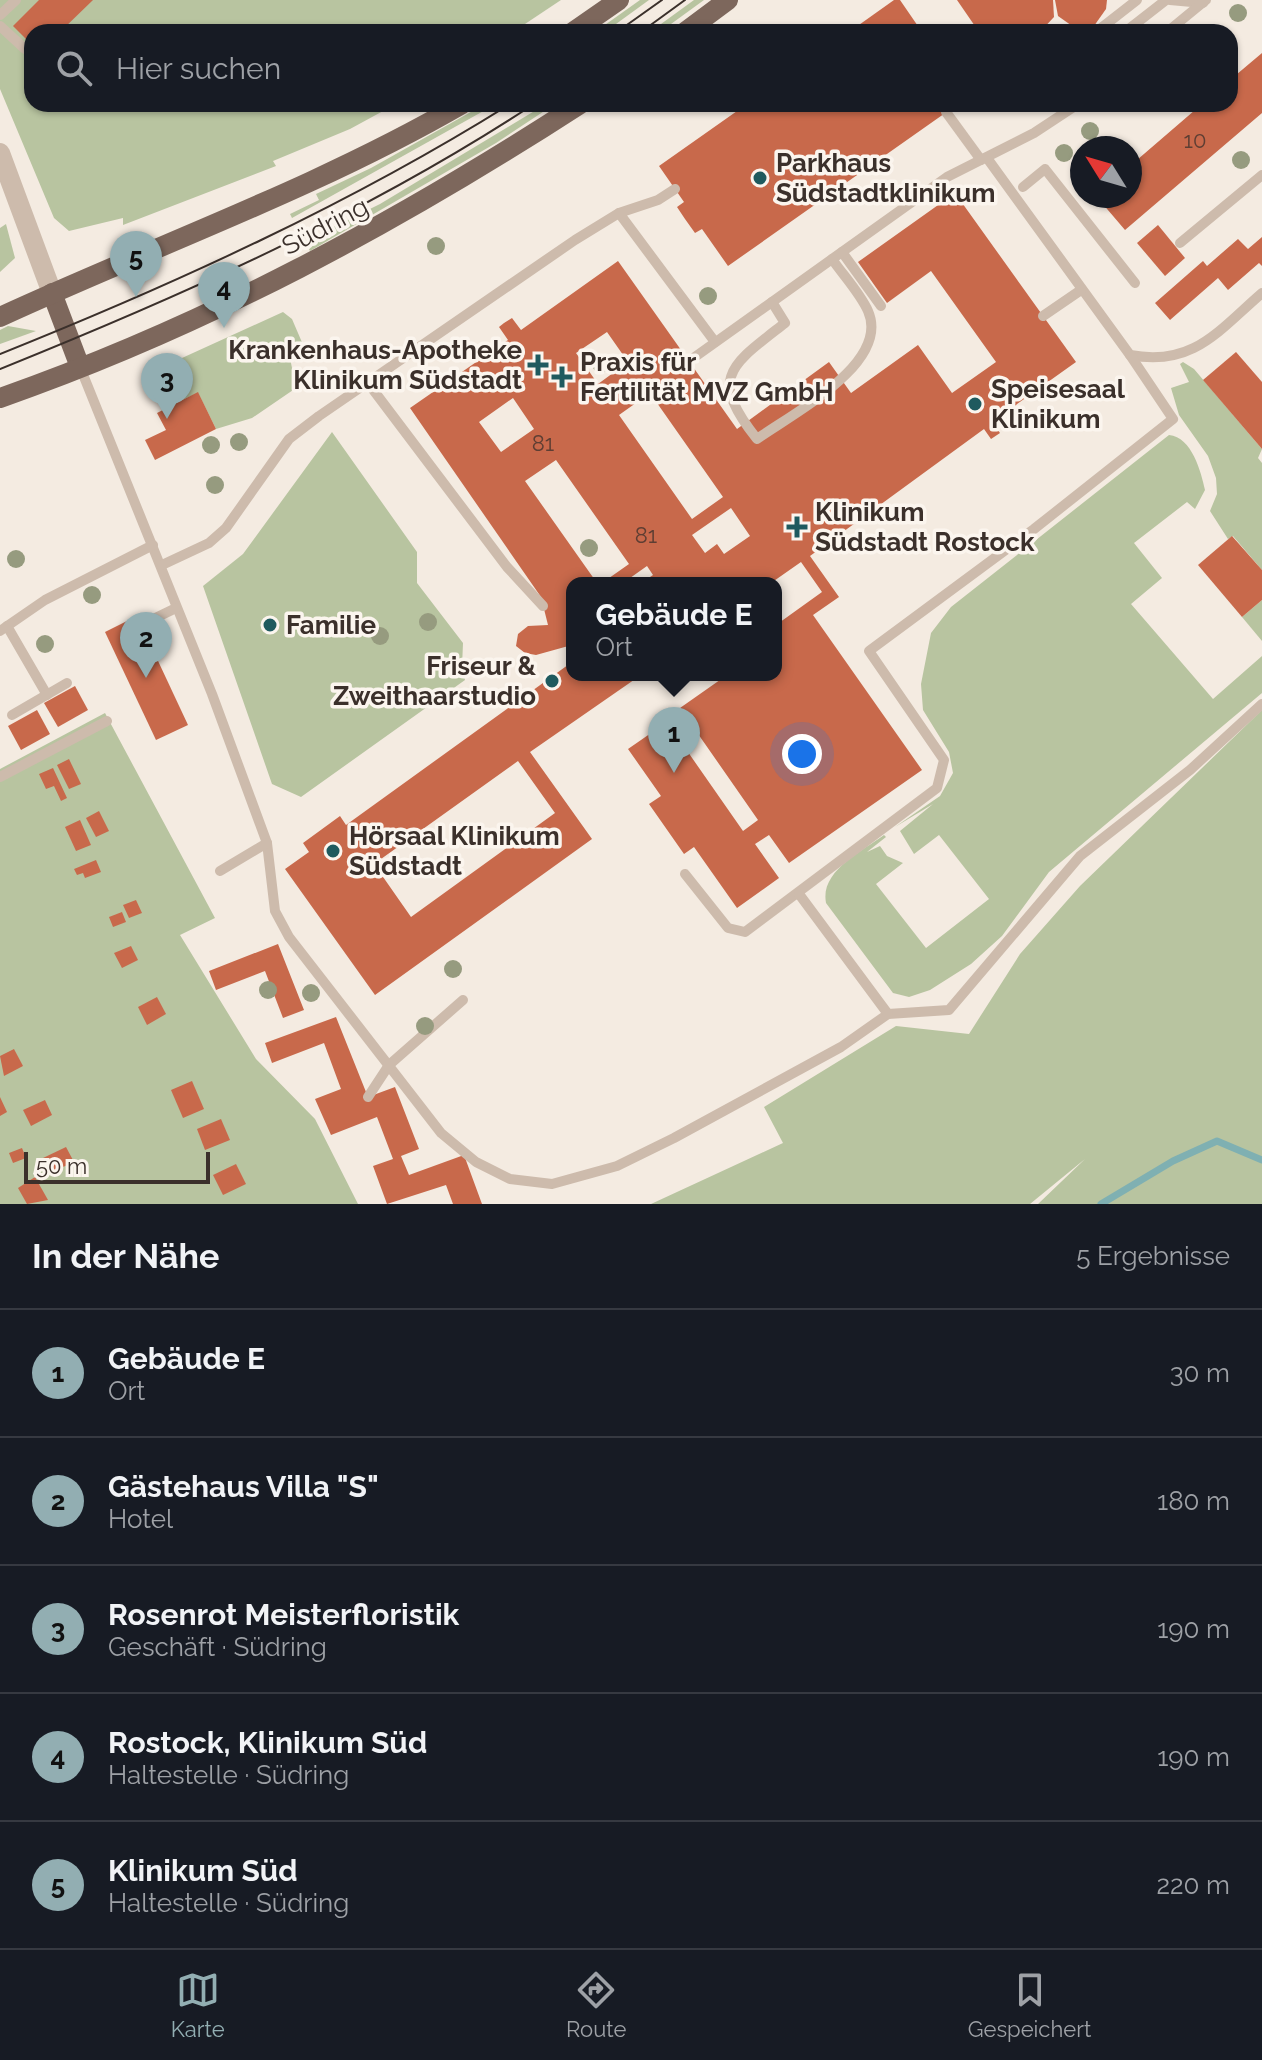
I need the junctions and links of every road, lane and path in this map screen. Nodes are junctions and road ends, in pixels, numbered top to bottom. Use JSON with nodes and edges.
{"nodes":[{"id":1,"x":16,"y":0,"type":"edge"},
{"id":2,"x":619,"y":0,"type":"edge"},
{"id":3,"x":728,"y":0,"type":"edge"},
{"id":4,"x":1137,"y":0,"type":"edge"},
{"id":5,"x":1168,"y":0,"type":"edge"},
{"id":6,"x":1204,"y":2,"type":"edge"},
{"id":7,"x":0,"y":15,"type":"edge"},
{"id":8,"x":584,"y":24,"type":"edge"},
{"id":9,"x":696,"y":24,"type":"edge"},
{"id":10,"x":1106,"y":24,"type":"edge"},
{"id":11,"x":1136,"y":24,"type":"edge"},
{"id":12,"x":1177,"y":24,"type":"edge"},
{"id":13,"x":0,"y":26,"type":"edge"},
{"id":14,"x":24,"y":48,"type":"edge"},
{"id":15,"x":448,"y":112,"type":"edge"},
{"id":16,"x":568,"y":112,"type":"edge"},
{"id":17,"x":946,"y":112,"type":"dead end"},
{"id":18,"x":1058,"y":112,"type":"edge"},
{"id":19,"x":1066,"y":112,"type":"edge"},
{"id":20,"x":1055,"y":120,"type":"junction"},
{"id":21,"x":0,"y":153,"type":"edge"},
{"id":22,"x":984,"y":159,"type":"junction"},
{"id":23,"x":1262,"y":175,"type":"edge"},
{"id":24,"x":1023,"y":187,"type":"dead end"},
{"id":25,"x":675,"y":189,"type":"dead end"},
{"id":26,"x":619,"y":213,"type":"junction"},
{"id":27,"x":1180,"y":243,"type":"dead end"},
{"id":28,"x":842,"y":252,"type":"junction"},
{"id":29,"x":832,"y":259,"type":"junction"},
{"id":30,"x":1135,"y":283,"type":"dead end"},
{"id":31,"x":1081,"y":290,"type":"junction"},
{"id":32,"x":52,"y":293,"type":"junction"},
{"id":33,"x":1262,"y":293,"type":"edge"},
{"id":34,"x":772,"y":302,"type":"junction"},
{"id":35,"x":881,"y":306,"type":"dead end"},
{"id":36,"x":1043,"y":316,"type":"dead end"},
{"id":37,"x":0,"y":317,"type":"edge"},
{"id":38,"x":715,"y":342,"type":"junction"},
{"id":39,"x":1130,"y":355,"type":"junction"},
{"id":40,"x":692,"y":359,"type":"dead end"},
{"id":41,"x":80,"y":367,"type":"junction"},
{"id":42,"x":368,"y":383,"type":"junction"},
{"id":43,"x":0,"y":398,"type":"edge"},
{"id":44,"x":153,"y":545,"type":"junction"},
{"id":45,"x":162,"y":565,"type":"junction"},
{"id":46,"x":543,"y":606,"type":"dead end"},
{"id":47,"x":176,"y":608,"type":"junction"},
{"id":48,"x":141,"y":625,"type":"dead end"},
{"id":49,"x":4,"y":628,"type":"edge"},
{"id":50,"x":67,"y":683,"type":"dead end"},
{"id":51,"x":47,"y":695,"type":"junction"},
{"id":52,"x":1262,"y":704,"type":"edge"},
{"id":53,"x":12,"y":715,"type":"dead end"},
{"id":54,"x":107,"y":721,"type":"dead end"},
{"id":55,"x":0,"y":777,"type":"edge"},
{"id":56,"x":267,"y":843,"type":"junction"},
{"id":57,"x":220,"y":871,"type":"dead end"},
{"id":58,"x":685,"y":874,"type":"dead end"},
{"id":59,"x":799,"y":894,"type":"junction"},
{"id":60,"x":463,"y":1000,"type":"dead end"},
{"id":61,"x":888,"y":1014,"type":"junction"},
{"id":62,"x":389,"y":1065,"type":"junction"},
{"id":63,"x":368,"y":1097,"type":"dead end"}],
"edges":[{"from":1,"to":7,"type":"lane"},
{"from":2,"to":8,"type":"main road"},
{"from":3,"to":9,"type":"main road"},
{"from":4,"to":10,"type":"lane"},
{"from":5,"to":6,"type":"lane"},
{"from":5,"to":11,"type":"lane"},
{"from":6,"to":12,"type":"lane"},
{"from":13,"to":14,"type":"lane"},
{"from":15,"to":32,"type":"main road","name":"Südring"},
{"from":16,"to":41,"type":"main road","name":"Südring"},
{"from":17,"to":22,"type":"lane"},
{"from":18,"to":20,"type":"lane"},
{"from":19,"to":20,"type":"lane"},
{"from":20,"to":22,"type":"lane"},
{"from":21,"to":32,"type":"street"},
{"from":22,"to":28,"type":"lane"},
{"from":22,"to":31,"type":"lane"},
{"from":23,"to":27,"type":"lane"},
{"from":24,"to":30,"type":"lane"},
{"from":25,"to":26,"type":"lane"},
{"from":26,"to":38,"type":"lane"},
{"from":26,"to":42,"type":"lane"},
{"from":28,"to":29,"type":"lane"},
{"from":28,"to":35,"type":"lane"},
{"from":29,"to":34,"type":"lane"},
{"from":29,"to":34,"type":"lane"},
{"from":31,"to":36,"type":"lane"},
{"from":31,"to":39,"type":"lane"},
{"from":32,"to":37,"type":"main road","name":"Südring"},
{"from":32,"to":41,"type":"main road"},
{"from":33,"to":39,"type":"lane"},
{"from":34,"to":38,"type":"lane"},
{"from":38,"to":40,"type":"lane"},
{"from":39,"to":59,"type":"lane"},
{"from":41,"to":43,"type":"main road","name":"Südring"},
{"from":41,"to":44,"type":"lane"},
{"from":42,"to":45,"type":"lane"},
{"from":42,"to":46,"type":"lane"},
{"from":44,"to":45,"type":"lane"},
{"from":44,"to":49,"type":"lane"},
{"from":45,"to":47,"type":"lane"},
{"from":47,"to":48,"type":"lane"},
{"from":47,"to":56,"type":"lane"},
{"from":49,"to":51,"type":"lane"},
{"from":50,"to":51,"type":"lane"},
{"from":51,"to":53,"type":"lane"},
{"from":52,"to":61,"type":"lane"},
{"from":54,"to":55,"type":"lane"},
{"from":56,"to":57,"type":"lane"},
{"from":56,"to":62,"type":"lane"},
{"from":58,"to":59,"type":"lane"},
{"from":59,"to":61,"type":"lane"},
{"from":60,"to":62,"type":"lane"},
{"from":61,"to":62,"type":"lane"},
{"from":62,"to":63,"type":"lane"}]}
